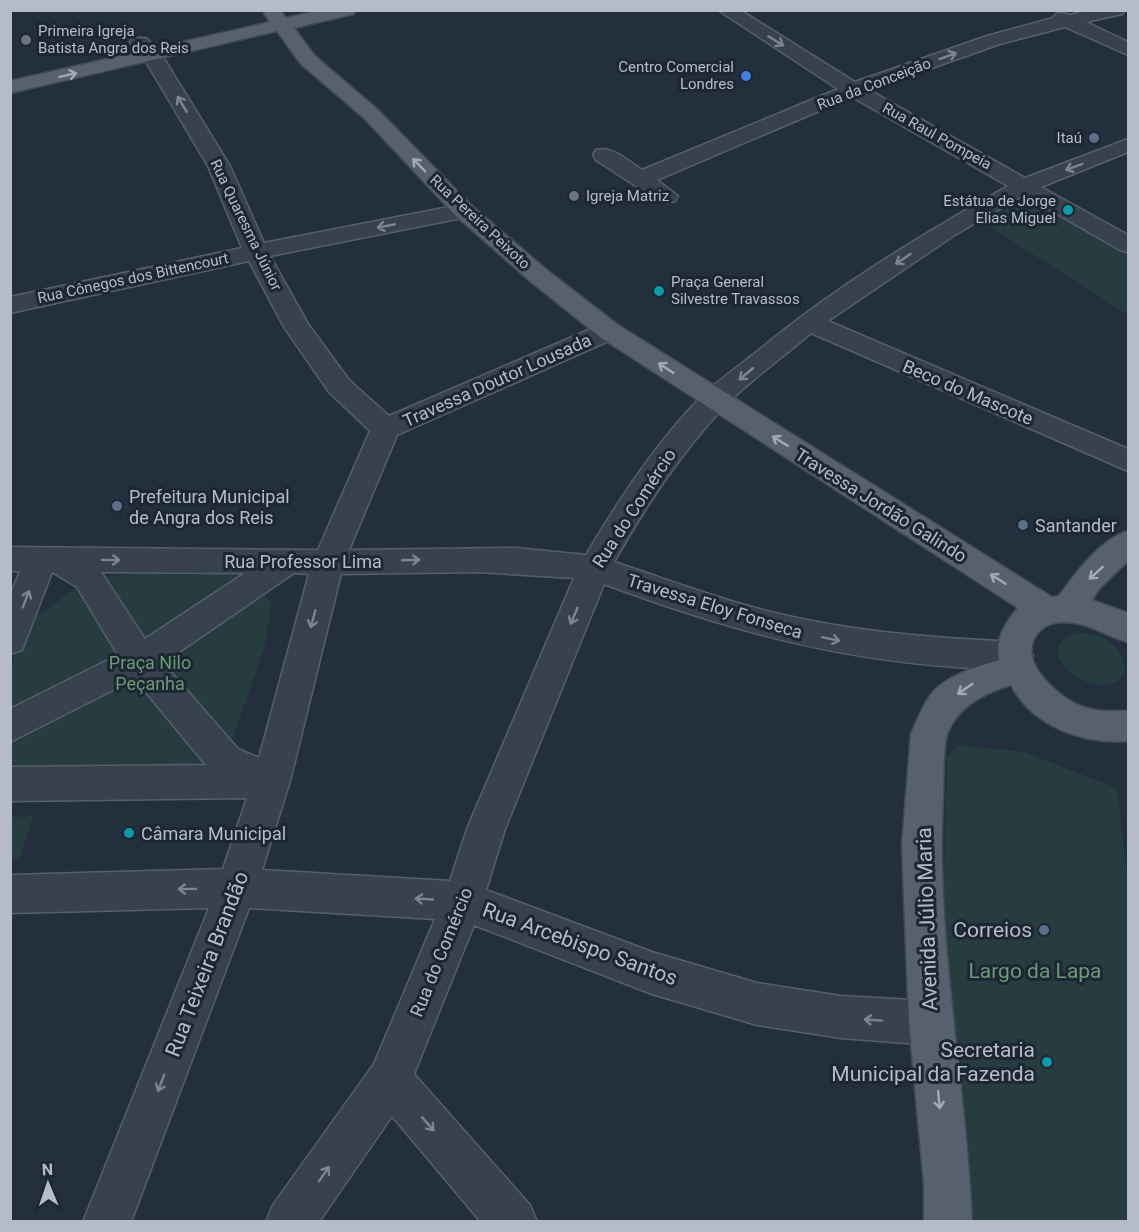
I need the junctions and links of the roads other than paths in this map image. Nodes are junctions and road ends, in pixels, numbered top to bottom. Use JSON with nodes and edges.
{"nodes":[{"id":1,"x":347,"y":10,"type":"edge"},
{"id":2,"x":727,"y":10,"type":"edge"},
{"id":3,"x":1116,"y":10,"type":"edge"},
{"id":4,"x":1058,"y":15,"type":"edge"},
{"id":5,"x":280,"y":17,"type":"edge"},
{"id":6,"x":146,"y":49,"type":"junction"},
{"id":7,"x":1128,"y":49,"type":"edge"},
{"id":8,"x":10,"y":70,"type":"edge"},
{"id":9,"x":10,"y":87,"type":"edge"},
{"id":10,"x":854,"y":90,"type":"junction"},
{"id":11,"x":1128,"y":145,"type":"edge"},
{"id":12,"x":604,"y":155,"type":"dead end"},
{"id":13,"x":640,"y":179,"type":"junction"},
{"id":14,"x":1026,"y":185,"type":"junction"},
{"id":15,"x":667,"y":196,"type":"dead end"},
{"id":16,"x":464,"y":211,"type":"junction"},
{"id":17,"x":1128,"y":245,"type":"edge"},
{"id":18,"x":256,"y":252,"type":"junction"},
{"id":19,"x":10,"y":305,"type":"edge"},
{"id":20,"x":808,"y":322,"type":"junction"},
{"id":21,"x":609,"y":331,"type":"junction"},
{"id":22,"x":715,"y":400,"type":"junction"},
{"id":23,"x":385,"y":429,"type":"junction"},
{"id":24,"x":1128,"y":461,"type":"edge"},
{"id":25,"x":1128,"y":543,"type":"edge"},
{"id":26,"x":35,"y":559,"type":"edge"},
{"id":27,"x":288,"y":561,"type":"junction"},
{"id":28,"x":328,"y":563,"type":"junction"},
{"id":29,"x":594,"y":569,"type":"junction"},
{"id":30,"x":1058,"y":609,"type":"junction"},
{"id":31,"x":1128,"y":628,"type":"edge"},
{"id":32,"x":10,"y":640,"type":"edge"},
{"id":33,"x":140,"y":660,"type":"junction"},
{"id":34,"x":1018,"y":662,"type":"junction"},
{"id":35,"x":1128,"y":726,"type":"edge"},
{"id":36,"x":10,"y":727,"type":"edge"},
{"id":37,"x":271,"y":781,"type":"junction"},
{"id":38,"x":10,"y":784,"type":"edge"},
{"id":39,"x":237,"y":888,"type":"junction"},
{"id":40,"x":10,"y":894,"type":"edge"},
{"id":41,"x":463,"y":901,"type":"junction"},
{"id":42,"x":931,"y":1023,"type":"junction"},
{"id":43,"x":390,"y":1080,"type":"junction"},
{"id":44,"x":107,"y":1221,"type":"edge"},
{"id":45,"x":290,"y":1221,"type":"edge"},
{"id":46,"x":513,"y":1221,"type":"edge"},
{"id":47,"x":948,"y":1221,"type":"edge"}],
"edges":[{"from":1,"to":5,"type":"main road"},
{"from":2,"to":10,"type":"street","name":"Rua Raul Pompeia","one_way":true},
{"from":3,"to":4,"type":"street","name":"Rua da Conceição"},
{"from":4,"to":7,"type":"street"},
{"from":10,"to":4,"type":"street","name":"Rua da Conceição","one_way":true},
{"from":5,"to":6,"type":"main road"},
{"from":16,"to":5,"type":"main road","name":"Rua Pereira Peixoto","one_way":true},
{"from":6,"to":8,"type":"main road"},
{"from":9,"to":6,"type":"main road","one_way":true},
{"from":18,"to":6,"type":"street","name":"Rua Quaresma Júnior","one_way":true},
{"from":10,"to":13,"type":"street","name":"Rua da Conceição"},
{"from":10,"to":14,"type":"street","name":"Rua Raul Pompeia"},
{"from":11,"to":14,"type":"street","name":"Rua do Comércio","one_way":true},
{"from":12,"to":13,"type":"street"},
{"from":13,"to":15,"type":"street"},
{"from":14,"to":17,"type":"street","name":"Rua Raul Pompeia"},
{"from":14,"to":20,"type":"street","name":"Rua do Comércio","one_way":true},
{"from":16,"to":18,"type":"street","name":"Rua Cônegos dos Bittencourt","one_way":true},
{"from":16,"to":21,"type":"main road","name":"Rua Pereira Peixoto"},
{"from":18,"to":19,"type":"street","name":"Rua Cônegos dos Bittencourt"},
{"from":18,"to":23,"type":"street","name":"Rua Quaresma Júnior"},
{"from":20,"to":22,"type":"street","name":"Rua do Comércio","one_way":true},
{"from":20,"to":24,"type":"street","name":"Beco do Mascote"},
{"from":22,"to":21,"type":"main road","name":"Rua Pereira Peixoto","one_way":true},
{"from":21,"to":23,"type":"street","name":"Travessa Doutor Lousada"},
{"from":22,"to":29,"type":"street","name":"Rua do Comércio"},
{"from":30,"to":22,"type":"main road","name":"Travessa Jordão Galindo","one_way":true},
{"from":23,"to":28,"type":"street","name":"Rua Teixeira Brandão"},
{"from":25,"to":30,"type":"main road","one_way":true},
{"from":26,"to":27,"type":"street","name":"Rua Professor Lima","one_way":true},
{"from":32,"to":26,"type":"street","one_way":true},
{"from":26,"to":33,"type":"street"},
{"from":27,"to":28,"type":"street","name":"Rua Professor Lima"},
{"from":27,"to":33,"type":"street"},
{"from":28,"to":29,"type":"street","name":"Rua Professor Lima","one_way":true},
{"from":28,"to":37,"type":"street","name":"Rua Teixeira Brandão","one_way":true},
{"from":29,"to":34,"type":"street","name":"Travessa Eloy Fonseca","one_way":true},
{"from":29,"to":41,"type":"street","name":"Rua do Comércio","one_way":true},
{"from":30,"to":31,"type":"main road"},
{"from":30,"to":34,"type":"main road"},
{"from":33,"to":36,"type":"street"},
{"from":33,"to":37,"type":"street"},
{"from":34,"to":35,"type":"main road"},
{"from":34,"to":42,"type":"main road","name":"Avenida Júlio Maria","one_way":true},
{"from":37,"to":38,"type":"street"},
{"from":37,"to":39,"type":"street","name":"Rua Teixeira Brandão"},
{"from":39,"to":40,"type":"street","name":"Rua Arcebispo Santos","one_way":true},
{"from":41,"to":39,"type":"street","name":"Rua Arcebispo Santos","one_way":true},
{"from":39,"to":44,"type":"street","name":"Rua Teixeira Brandão","one_way":true},
{"from":42,"to":41,"type":"street","name":"Rua Arcebispo Santos","one_way":true},
{"from":41,"to":43,"type":"street","name":"Rua do Comércio"},
{"from":42,"to":47,"type":"main road","name":"Avenida Júlio Maria","one_way":true},
{"from":45,"to":43,"type":"street","name":"Rua do Comércio","one_way":true},
{"from":43,"to":46,"type":"street","one_way":true}]}
